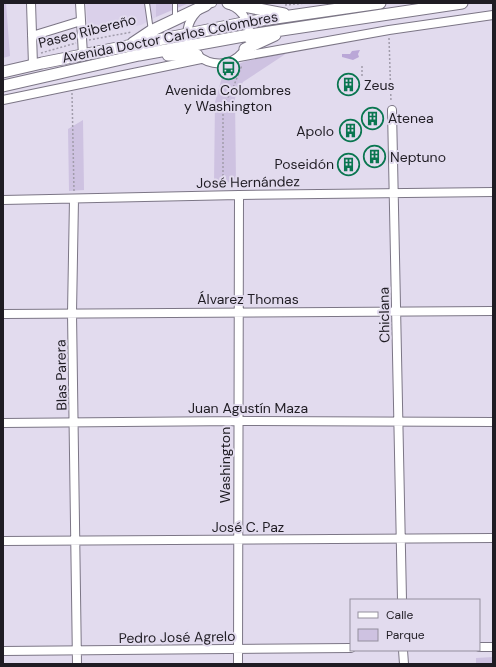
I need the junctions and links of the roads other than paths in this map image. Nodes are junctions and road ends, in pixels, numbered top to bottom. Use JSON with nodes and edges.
{"nodes":[{"id":1,"x":31,"y":3,"type":"edge"},
{"id":2,"x":80,"y":3,"type":"edge"},
{"id":3,"x":147,"y":3,"type":"edge"},
{"id":4,"x":175,"y":3,"type":"edge"},
{"id":5,"x":225,"y":3,"type":"edge"},
{"id":6,"x":228,"y":3,"type":"edge"},
{"id":7,"x":380,"y":3,"type":"edge"},
{"id":8,"x":462,"y":3,"type":"edge"},
{"id":9,"x":209,"y":4,"type":"edge"},
{"id":10,"x":257,"y":6,"type":"edge"},
{"id":11,"x":493,"y":15,"type":"edge"},
{"id":12,"x":296,"y":16,"type":"junction"},
{"id":13,"x":176,"y":19,"type":"junction"},
{"id":14,"x":81,"y":21,"type":"junction"},
{"id":15,"x":248,"y":22,"type":"junction"},
{"id":16,"x":288,"y":29,"type":"junction"},
{"id":17,"x":151,"y":31,"type":"junction"},
{"id":18,"x":249,"y":35,"type":"junction"},
{"id":19,"x":32,"y":36,"type":"junction"},
{"id":20,"x":189,"y":40,"type":"junction"},
{"id":21,"x":128,"y":47,"type":"junction"},
{"id":22,"x":84,"y":55,"type":"junction"},
{"id":23,"x":140,"y":55,"type":"junction"},
{"id":24,"x":242,"y":56,"type":"junction"},
{"id":25,"x":199,"y":57,"type":"junction"},
{"id":26,"x":33,"y":60,"type":"junction"},
{"id":27,"x":3,"y":72,"type":"edge"},
{"id":28,"x":3,"y":86,"type":"edge"},
{"id":29,"x":3,"y":100,"type":"edge"},
{"id":30,"x":392,"y":110,"type":"road end"},
{"id":31,"x":493,"y":192,"type":"edge"},
{"id":32,"x":395,"y":194,"type":"junction"},
{"id":33,"x":239,"y":195,"type":"junction"},
{"id":34,"x":74,"y":199,"type":"junction"},
{"id":35,"x":3,"y":200,"type":"edge"},
{"id":36,"x":397,"y":311,"type":"junction"},
{"id":37,"x":493,"y":311,"type":"edge"},
{"id":38,"x":239,"y":312,"type":"junction"},
{"id":39,"x":72,"y":313,"type":"junction"},
{"id":40,"x":3,"y":314,"type":"edge"},
{"id":41,"x":239,"y":421,"type":"junction"},
{"id":42,"x":75,"y":422,"type":"junction"},
{"id":43,"x":398,"y":422,"type":"junction"},
{"id":44,"x":493,"y":422,"type":"edge"},
{"id":45,"x":3,"y":423,"type":"edge"},
{"id":46,"x":493,"y":538,"type":"edge"},
{"id":47,"x":401,"y":539,"type":"junction"},
{"id":48,"x":75,"y":540,"type":"junction"},
{"id":49,"x":238,"y":540,"type":"junction"},
{"id":50,"x":3,"y":541,"type":"edge"},
{"id":51,"x":402,"y":599,"type":"edge"},
{"id":52,"x":480,"y":647,"type":"edge"},
{"id":53,"x":493,"y":647,"type":"edge"},
{"id":54,"x":350,"y":648,"type":"edge"},
{"id":55,"x":238,"y":649,"type":"junction"},
{"id":56,"x":3,"y":651,"type":"edge"},
{"id":57,"x":77,"y":651,"type":"junction"},
{"id":58,"x":403,"y":651,"type":"edge"},
{"id":59,"x":77,"y":664,"type":"edge"},
{"id":60,"x":238,"y":664,"type":"edge"},
{"id":61,"x":404,"y":664,"type":"edge"}],
"edges":[{"from":1,"to":19,"type":"street"},
{"from":2,"to":14,"type":"street"},
{"from":3,"to":17,"type":"lane"},
{"from":4,"to":13,"type":"lane"},
{"from":5,"to":15,"type":"street"},
{"from":6,"to":10,"type":"main road"},
{"from":7,"to":12,"type":"main road","name":"Avenida Doctor Carlos Colombres"},
{"from":8,"to":16,"type":"main road","name":"Avenida Doctor Carlos Colombres"},
{"from":9,"to":13,"type":"main road"},
{"from":9,"to":20,"type":"street"},
{"from":10,"to":12,"type":"main road"},
{"from":11,"to":24,"type":"street"},
{"from":12,"to":15,"type":"main road","name":"Avenida Doctor Carlos Colombres"},
{"from":13,"to":17,"type":"main road"},
{"from":14,"to":19,"type":"street"},
{"from":14,"to":22,"type":"street"},
{"from":15,"to":18,"type":"street"},
{"from":15,"to":20,"type":"main road","name":"Avenida Doctor Carlos Colombres"},
{"from":16,"to":18,"type":"main road","name":"Avenida Doctor Carlos Colombres"},
{"from":16,"to":24,"type":"main road"},
{"from":17,"to":21,"type":"main road"},
{"from":18,"to":20,"type":"main road","name":"Avenida Doctor Carlos Colombres"},
{"from":18,"to":24,"type":"street"},
{"from":19,"to":26,"type":"street"},
{"from":20,"to":21,"type":"main road","name":"Avenida Doctor Carlos Colombres"},
{"from":20,"to":23,"type":"main road","name":"Avenida Doctor Carlos Colombres"},
{"from":20,"to":25,"type":"street"},
{"from":21,"to":22,"type":"main road","name":"Avenida Doctor Carlos Colombres"},
{"from":22,"to":26,"type":"main road","name":"Avenida Doctor Carlos Colombres"},
{"from":23,"to":25,"type":"main road"},
{"from":23,"to":28,"type":"main road","name":"Avenida Doctor Carlos Colombres"},
{"from":24,"to":25,"type":"street"},
{"from":25,"to":29,"type":"street"},
{"from":26,"to":27,"type":"main road","name":"Avenida Doctor Carlos Colombres"},
{"from":30,"to":32,"type":"street","name":"Chiclana"},
{"from":31,"to":32,"type":"street","name":"José Hernández"},
{"from":32,"to":33,"type":"street","name":"José Hernández"},
{"from":32,"to":36,"type":"street","name":"Chiclana"},
{"from":33,"to":34,"type":"street","name":"José Hernández"},
{"from":33,"to":38,"type":"street","name":"Washington"},
{"from":34,"to":35,"type":"street","name":"José Hernández"},
{"from":34,"to":39,"type":"street","name":"Blas Parera"},
{"from":36,"to":37,"type":"street","name":"Álvarez Thomas"},
{"from":36,"to":38,"type":"street","name":"Álvarez Thomas"},
{"from":36,"to":43,"type":"street","name":"Chiclana"},
{"from":38,"to":39,"type":"street","name":"Álvarez Thomas"},
{"from":38,"to":41,"type":"street","name":"Washington"},
{"from":39,"to":40,"type":"street","name":"Álvarez Thomas"},
{"from":39,"to":42,"type":"street","name":"Blas Parera"},
{"from":41,"to":42,"type":"street","name":"Juan Agustín Maza"},
{"from":41,"to":43,"type":"street","name":"Juan Agustín Maza"},
{"from":41,"to":49,"type":"street","name":"Washington"},
{"from":42,"to":45,"type":"street","name":"Juan Agustín Maza"},
{"from":42,"to":48,"type":"street","name":"Blas Parera"},
{"from":43,"to":44,"type":"street","name":"Juan Agustín Maza"},
{"from":43,"to":47,"type":"street","name":"Chiclana"},
{"from":46,"to":47,"type":"street","name":"José C. Paz"},
{"from":47,"to":49,"type":"street","name":"José C. Paz"},
{"from":47,"to":51,"type":"street","name":"Chiclana"},
{"from":48,"to":49,"type":"street","name":"José C. Paz"},
{"from":48,"to":50,"type":"street","name":"José C. Paz"},
{"from":48,"to":57,"type":"street","name":"Blas Parera"},
{"from":49,"to":55,"type":"street","name":"Washington"},
{"from":52,"to":53,"type":"street"},
{"from":54,"to":55,"type":"street","name":"Pedro José Agrelo"},
{"from":55,"to":57,"type":"street","name":"Pedro José Agrelo"},
{"from":55,"to":60,"type":"street","name":"Washington"},
{"from":56,"to":57,"type":"street","name":"Pedro José Agrelo"},
{"from":57,"to":59,"type":"street","name":"Blas Parera"},
{"from":58,"to":61,"type":"street"}]}
